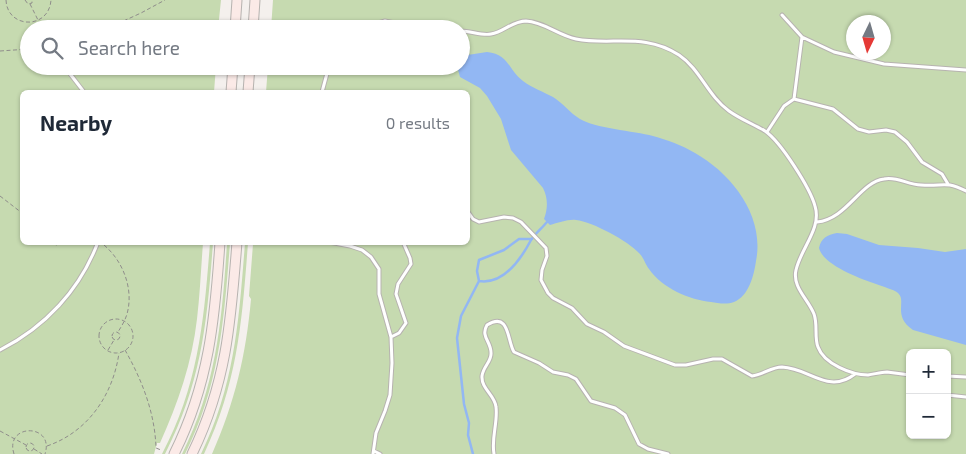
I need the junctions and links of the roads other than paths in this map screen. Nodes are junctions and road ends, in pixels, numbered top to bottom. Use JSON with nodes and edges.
{"nodes":[{"id":1,"x":237,"y":0,"type":"edge"},
{"id":2,"x":255,"y":0,"type":"edge"},
{"id":3,"x":782,"y":15,"type":"dead end"},
{"id":4,"x":236,"y":20,"type":"edge"},
{"id":5,"x":254,"y":20,"type":"edge"},
{"id":6,"x":470,"y":31,"type":"edge"},
{"id":7,"x":802,"y":37,"type":"junction"},
{"id":8,"x":966,"y":70,"type":"edge"},
{"id":9,"x":71,"y":75,"type":"edge"},
{"id":10,"x":232,"y":75,"type":"edge"},
{"id":11,"x":249,"y":75,"type":"edge"},
{"id":12,"x":327,"y":75,"type":"edge"},
{"id":13,"x":82,"y":90,"type":"edge"},
{"id":14,"x":231,"y":90,"type":"edge"},
{"id":15,"x":248,"y":90,"type":"edge"},
{"id":16,"x":323,"y":90,"type":"edge"},
{"id":17,"x":794,"y":99,"type":"junction"},
{"id":18,"x":767,"y":132,"type":"junction"},
{"id":19,"x":948,"y":184,"type":"junction"},
{"id":20,"x":966,"y":191,"type":"edge"},
{"id":21,"x":470,"y":214,"type":"edge"},
{"id":22,"x":817,"y":222,"type":"junction"},
{"id":23,"x":97,"y":245,"type":"edge"},
{"id":24,"x":220,"y":245,"type":"edge"},
{"id":25,"x":237,"y":245,"type":"edge"},
{"id":26,"x":345,"y":245,"type":"edge"},
{"id":27,"x":404,"y":245,"type":"edge"},
{"id":28,"x":392,"y":337,"type":"junction"},
{"id":29,"x":0,"y":350,"type":"edge"},
{"id":30,"x":855,"y":374,"type":"junction"},
{"id":31,"x":906,"y":375,"type":"edge"},
{"id":32,"x":951,"y":376,"type":"edge"},
{"id":33,"x":966,"y":377,"type":"edge"},
{"id":34,"x":951,"y":395,"type":"edge"},
{"id":35,"x":966,"y":397,"type":"edge"},
{"id":36,"x":373,"y":452,"type":"edge"},
{"id":37,"x":174,"y":454,"type":"edge"},
{"id":38,"x":192,"y":454,"type":"edge"},
{"id":39,"x":380,"y":454,"type":"edge"},
{"id":40,"x":494,"y":454,"type":"edge"},
{"id":41,"x":668,"y":454,"type":"edge"}],
"edges":[{"from":1,"to":4,"type":"street"},
{"from":2,"to":5,"type":"street"},
{"from":3,"to":7,"type":"lane"},
{"from":6,"to":18,"type":"lane"},
{"from":7,"to":8,"type":"lane"},
{"from":7,"to":17,"type":"lane"},
{"from":9,"to":13,"type":"lane"},
{"from":10,"to":14,"type":"street"},
{"from":11,"to":15,"type":"street"},
{"from":12,"to":16,"type":"lane"},
{"from":17,"to":18,"type":"lane"},
{"from":17,"to":19,"type":"lane"},
{"from":18,"to":22,"type":"lane"},
{"from":19,"to":20,"type":"lane"},
{"from":19,"to":22,"type":"lane"},
{"from":21,"to":30,"type":"lane"},
{"from":22,"to":30,"type":"lane"},
{"from":23,"to":29,"type":"lane"},
{"from":24,"to":37,"type":"street"},
{"from":25,"to":38,"type":"street"},
{"from":26,"to":28,"type":"lane"},
{"from":27,"to":28,"type":"lane"},
{"from":28,"to":36,"type":"lane"},
{"from":30,"to":31,"type":"lane"},
{"from":32,"to":33,"type":"lane"},
{"from":34,"to":35,"type":"lane"},
{"from":36,"to":39,"type":"lane"},
{"from":40,"to":41,"type":"lane"}]}
